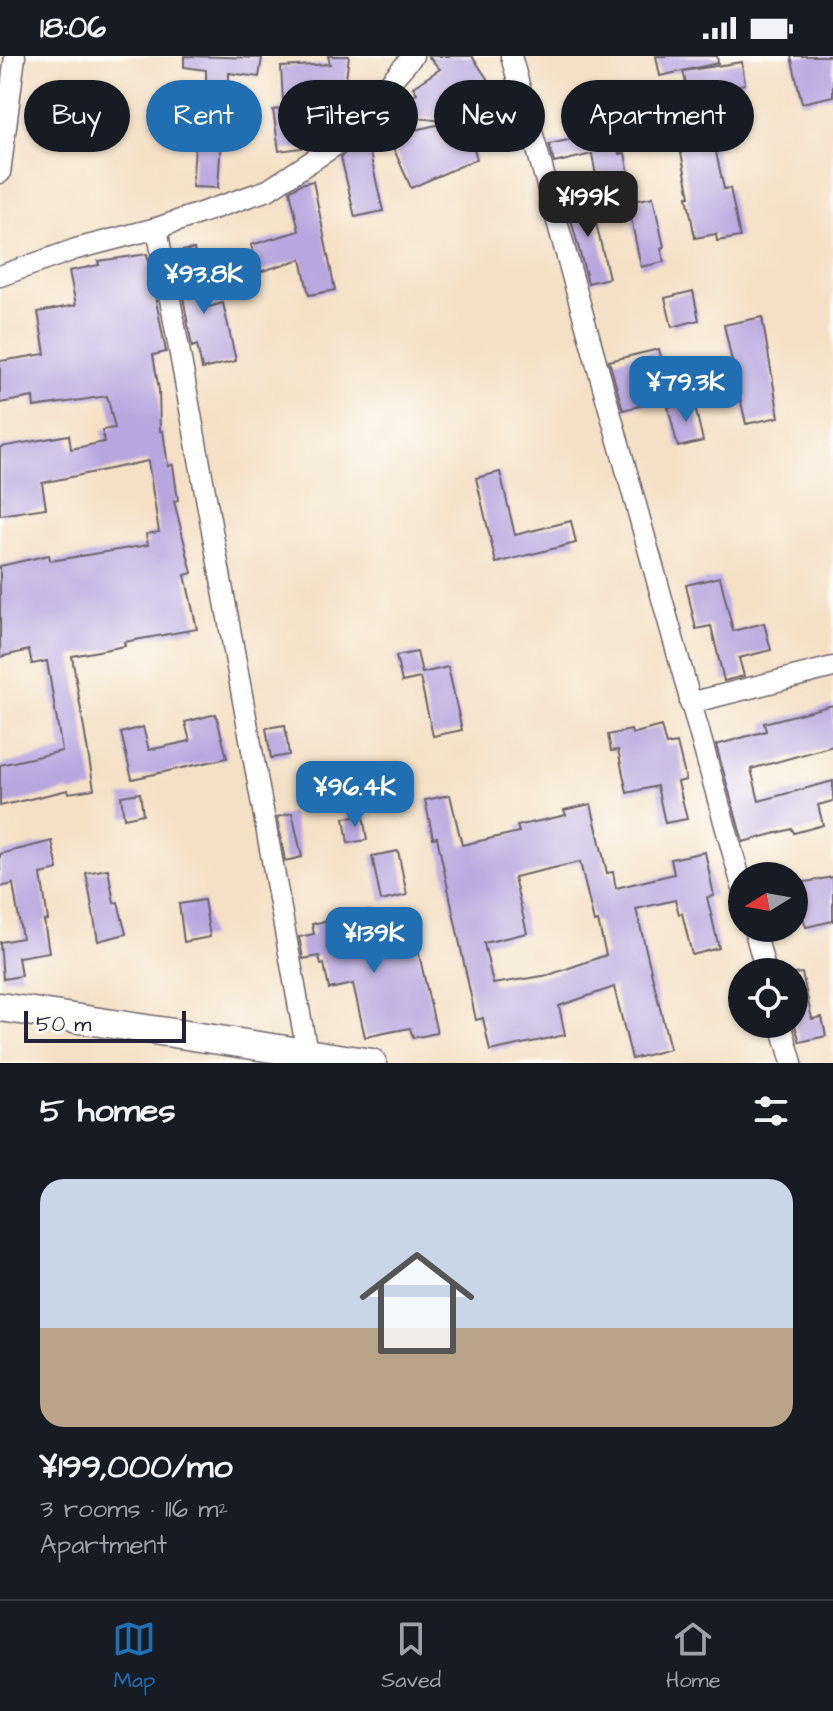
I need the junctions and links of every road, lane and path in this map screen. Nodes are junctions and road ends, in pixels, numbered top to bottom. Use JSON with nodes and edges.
{"nodes":[{"id":1,"x":15,"y":56,"type":"edge"},
{"id":2,"x":413,"y":56,"type":"edge"},
{"id":3,"x":511,"y":56,"type":"edge"},
{"id":4,"x":0,"y":173,"type":"edge"},
{"id":5,"x":157,"y":228,"type":"junction"},
{"id":6,"x":0,"y":276,"type":"edge"},
{"id":7,"x":833,"y":667,"type":"edge"},
{"id":8,"x":690,"y":703,"type":"junction"},
{"id":9,"x":735,"y":862,"type":"edge"},
{"id":10,"x":0,"y":1007,"type":"edge"},
{"id":11,"x":785,"y":1038,"type":"edge"},
{"id":12,"x":308,"y":1058,"type":"edge"},
{"id":13,"x":372,"y":1063,"type":"edge"},
{"id":14,"x":792,"y":1063,"type":"edge"}],
"edges":[{"from":1,"to":4,"type":"street"},
{"from":2,"to":5,"type":"street"},
{"from":3,"to":8,"type":"street"},
{"from":5,"to":6,"type":"street"},
{"from":5,"to":12,"type":"street"},
{"from":7,"to":8,"type":"street"},
{"from":8,"to":9,"type":"street"},
{"from":10,"to":12,"type":"main road"},
{"from":11,"to":14,"type":"street"},
{"from":12,"to":13,"type":"main road"}]}
